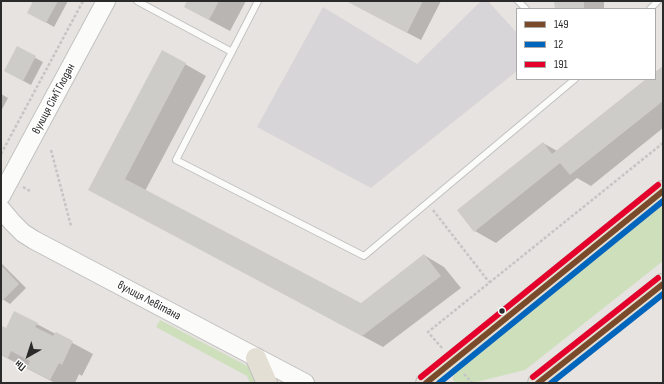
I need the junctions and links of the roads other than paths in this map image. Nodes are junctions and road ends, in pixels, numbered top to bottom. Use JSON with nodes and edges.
{"nodes":[{"id":1,"x":106,"y":1,"type":"edge"},
{"id":2,"x":137,"y":1,"type":"edge"},
{"id":3,"x":258,"y":1,"type":"edge"},
{"id":4,"x":232,"y":52,"type":"junction"},
{"id":5,"x":574,"y":80,"type":"edge"},
{"id":6,"x":663,"y":191,"type":"edge"},
{"id":7,"x":1,"y":196,"type":"edge"},
{"id":8,"x":1,"y":209,"type":"edge"},
{"id":9,"x":663,"y":284,"type":"edge"},
{"id":10,"x":256,"y":358,"type":"junction"},
{"id":11,"x":267,"y":383,"type":"edge"},
{"id":12,"x":305,"y":383,"type":"edge"},
{"id":13,"x":426,"y":383,"type":"edge"},
{"id":14,"x":538,"y":383,"type":"edge"}],
"edges":[{"from":1,"to":7,"type":"main road","name":"вулиця Сім'ї Глодан"},
{"from":2,"to":4,"type":"lane"},
{"from":3,"to":4,"type":"lane"},
{"from":4,"to":5,"type":"lane"},
{"from":6,"to":13,"type":"main road"},
{"from":8,"to":10,"type":"main road","name":"вулиця Левітана"},
{"from":9,"to":14,"type":"main road"},
{"from":10,"to":11,"type":"main road"},
{"from":10,"to":12,"type":"main road","name":"вулиця Левітана"}]}
